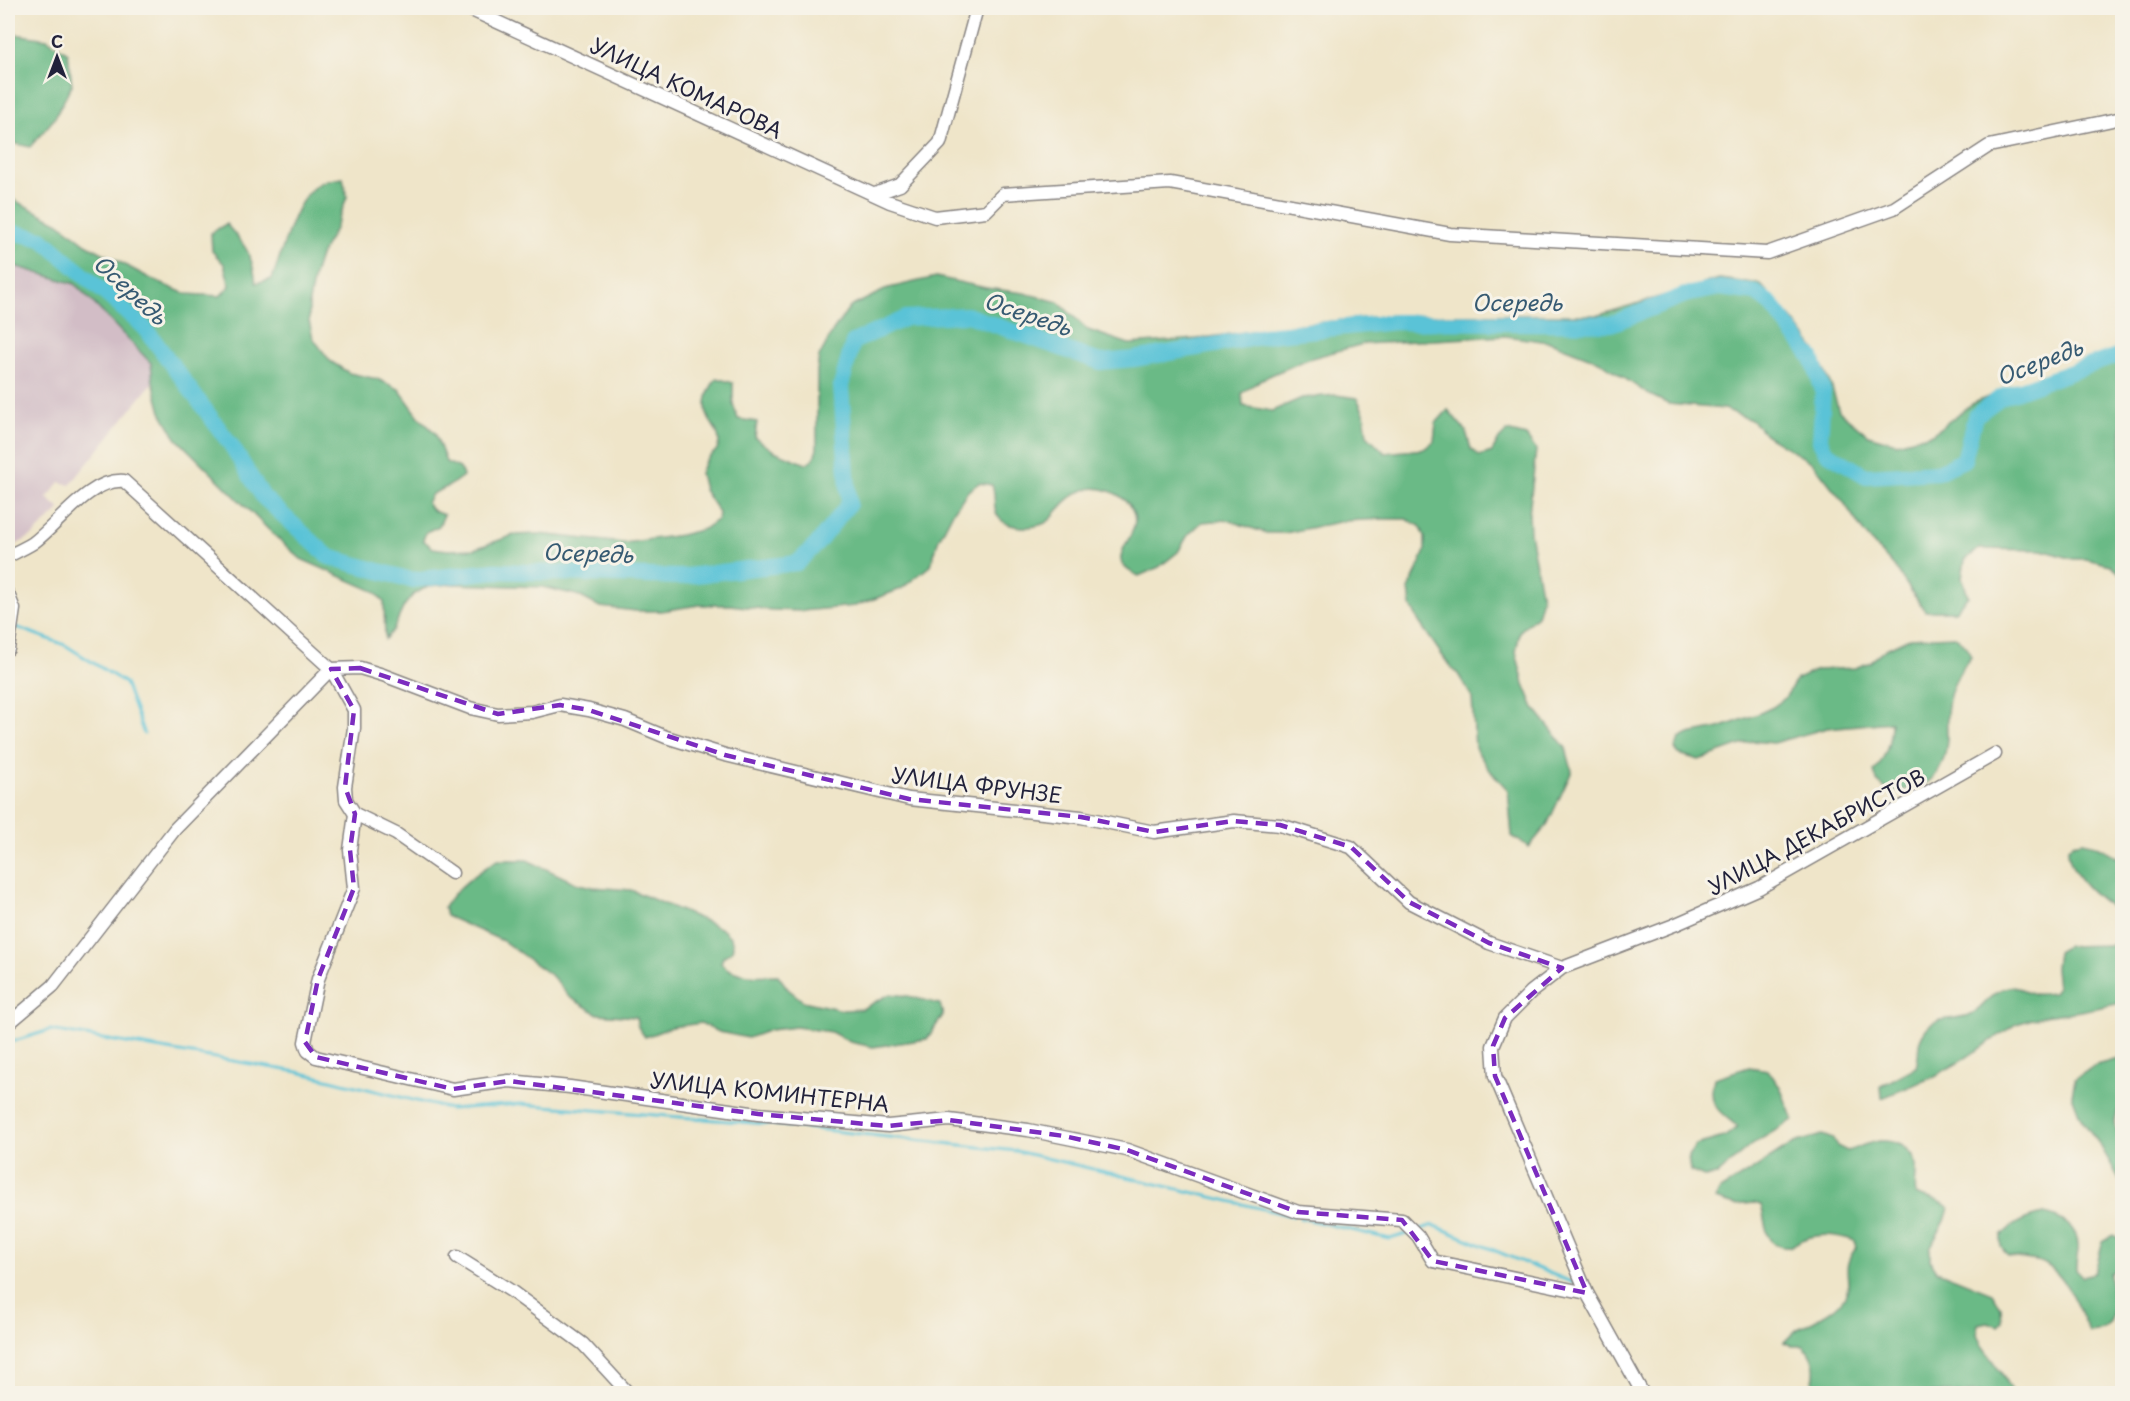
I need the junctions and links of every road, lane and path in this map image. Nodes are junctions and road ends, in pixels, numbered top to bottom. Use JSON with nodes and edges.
{"nodes":[{"id":1,"x":467,"y":8,"type":"edge"},
{"id":2,"x":977,"y":8,"type":"edge"},
{"id":3,"x":2122,"y":118,"type":"edge"},
{"id":4,"x":875,"y":194,"type":"junction"},
{"id":5,"x":8,"y":556,"type":"edge"},
{"id":6,"x":8,"y":594,"type":"edge"},
{"id":7,"x":8,"y":650,"type":"edge"},
{"id":8,"x":331,"y":669,"type":"junction"},
{"id":9,"x":1995,"y":754,"type":"dead end"},
{"id":10,"x":355,"y":814,"type":"junction"},
{"id":11,"x":452,"y":873,"type":"dead end"},
{"id":12,"x":1562,"y":968,"type":"junction"},
{"id":13,"x":8,"y":1024,"type":"edge"},
{"id":14,"x":457,"y":1257,"type":"dead end"},
{"id":15,"x":1587,"y":1293,"type":"junction"},
{"id":16,"x":629,"y":1394,"type":"edge"},
{"id":17,"x":1643,"y":1394,"type":"edge"}],
"edges":[{"from":1,"to":4,"type":"street","name":"УЛИЦА КОМАРОВА"},
{"from":2,"to":4,"type":"street"},
{"from":3,"to":4,"type":"street","name":"УЛИЦА КОМАРОВА"},
{"from":5,"to":8,"type":"street"},
{"from":6,"to":7,"type":"street"},
{"from":8,"to":10,"type":"street"},
{"from":8,"to":12,"type":"street","name":"УЛИЦА ФРУНЗЕ"},
{"from":8,"to":13,"type":"street"},
{"from":9,"to":12,"type":"street","name":"УЛИЦА ДЕКАБРИСТОВ"},
{"from":10,"to":11,"type":"street"},
{"from":10,"to":15,"type":"street","name":"УЛИЦА КОМИНТЕРНА"},
{"from":12,"to":15,"type":"street","name":"УЛИЦА ДЕКАБРИСТОВ"},
{"from":14,"to":16,"type":"street"},
{"from":15,"to":17,"type":"street","name":"УЛИЦА ДЕКАБРИСТОВ"}]}
